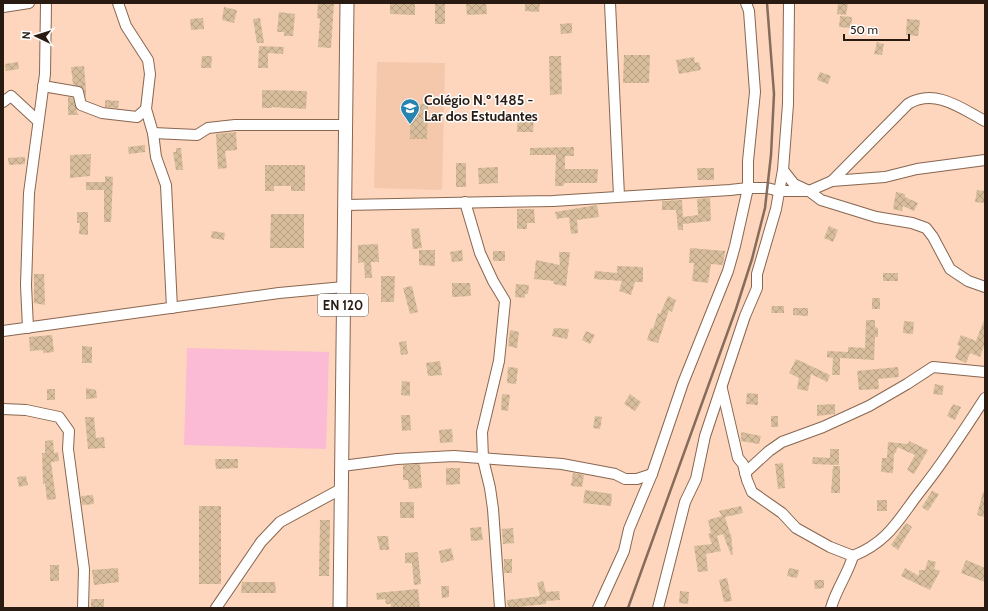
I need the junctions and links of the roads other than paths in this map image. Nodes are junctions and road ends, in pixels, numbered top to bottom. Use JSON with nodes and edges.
{"nodes":[{"id":1,"x":28,"y":3,"type":"edge"},
{"id":2,"x":46,"y":3,"type":"edge"},
{"id":3,"x":118,"y":3,"type":"edge"},
{"id":4,"x":347,"y":3,"type":"edge"},
{"id":5,"x":610,"y":3,"type":"edge"},
{"id":6,"x":746,"y":3,"type":"edge"},
{"id":7,"x":789,"y":3,"type":"edge"},
{"id":8,"x":3,"y":7,"type":"edge"},
{"id":9,"x":43,"y":86,"type":"junction"},
{"id":10,"x":3,"y":102,"type":"edge"},
{"id":11,"x":146,"y":109,"type":"junction"},
{"id":12,"x":38,"y":121,"type":"junction"},
{"id":13,"x":985,"y":121,"type":"edge"},
{"id":14,"x":346,"y":125,"type":"junction"},
{"id":15,"x":154,"y":134,"type":"junction"},
{"id":16,"x":985,"y":160,"type":"edge"},
{"id":17,"x":783,"y":170,"type":"junction"},
{"id":18,"x":832,"y":181,"type":"junction"},
{"id":19,"x":748,"y":188,"type":"junction"},
{"id":20,"x":779,"y":191,"type":"junction"},
{"id":21,"x":809,"y":191,"type":"junction"},
{"id":22,"x":619,"y":196,"type":"junction"},
{"id":23,"x":465,"y":202,"type":"junction"},
{"id":24,"x":345,"y":205,"type":"junction"},
{"id":25,"x":344,"y":287,"type":"junction"},
{"id":26,"x":985,"y":287,"type":"edge"},
{"id":27,"x":172,"y":308,"type":"junction"},
{"id":28,"x":28,"y":328,"type":"junction"},
{"id":29,"x":3,"y":331,"type":"edge"},
{"id":30,"x":985,"y":372,"type":"edge"},
{"id":31,"x":721,"y":388,"type":"junction"},
{"id":32,"x":985,"y":398,"type":"edge"},
{"id":33,"x":3,"y":409,"type":"edge"},
{"id":34,"x":483,"y":459,"type":"junction"},
{"id":35,"x":342,"y":466,"type":"junction"},
{"id":36,"x":745,"y":473,"type":"junction"},
{"id":37,"x":652,"y":474,"type":"junction"},
{"id":38,"x":342,"y":489,"type":"junction"},
{"id":39,"x":853,"y":556,"type":"junction"},
{"id":40,"x":83,"y":608,"type":"edge"},
{"id":41,"x":216,"y":608,"type":"edge"},
{"id":42,"x":340,"y":608,"type":"edge"},
{"id":43,"x":500,"y":608,"type":"edge"},
{"id":44,"x":598,"y":608,"type":"edge"},
{"id":45,"x":658,"y":608,"type":"edge"},
{"id":46,"x":831,"y":608,"type":"edge"}],
"edges":[{"from":1,"to":8,"type":"street"},
{"from":2,"to":9,"type":"street"},
{"from":3,"to":11,"type":"street"},
{"from":4,"to":14,"type":"main road","number":"EN 120"},
{"from":5,"to":22,"type":"street"},
{"from":6,"to":19,"type":"street"},
{"from":7,"to":17,"type":"street"},
{"from":9,"to":11,"type":"street"},
{"from":9,"to":12,"type":"street"},
{"from":10,"to":12,"type":"street"},
{"from":11,"to":15,"type":"street"},
{"from":12,"to":28,"type":"street"},
{"from":13,"to":18,"type":"street"},
{"from":14,"to":15,"type":"street"},
{"from":14,"to":24,"type":"main road","number":"EN 120"},
{"from":15,"to":27,"type":"street"},
{"from":16,"to":18,"type":"street"},
{"from":17,"to":20,"type":"street"},
{"from":17,"to":21,"type":"street"},
{"from":18,"to":21,"type":"street"},
{"from":19,"to":20,"type":"street"},
{"from":19,"to":22,"type":"street"},
{"from":19,"to":37,"type":"street"},
{"from":20,"to":21,"type":"street"},
{"from":20,"to":31,"type":"street"},
{"from":21,"to":26,"type":"street"},
{"from":22,"to":23,"type":"street"},
{"from":23,"to":24,"type":"street"},
{"from":23,"to":34,"type":"street"},
{"from":24,"to":25,"type":"main road","number":"EN 120"},
{"from":25,"to":27,"type":"street"},
{"from":25,"to":35,"type":"main road","number":"EN 120"},
{"from":27,"to":28,"type":"street"},
{"from":28,"to":29,"type":"street"},
{"from":30,"to":36,"type":"street"},
{"from":31,"to":36,"type":"street"},
{"from":31,"to":45,"type":"street"},
{"from":32,"to":39,"type":"street"},
{"from":33,"to":40,"type":"street"},
{"from":34,"to":35,"type":"street"},
{"from":34,"to":37,"type":"street"},
{"from":34,"to":43,"type":"street"},
{"from":35,"to":38,"type":"main road","number":"EN 120"},
{"from":36,"to":39,"type":"street"},
{"from":37,"to":44,"type":"street"},
{"from":38,"to":41,"type":"street"},
{"from":38,"to":42,"type":"main road","number":"EN 120"},
{"from":39,"to":46,"type":"street"}]}
